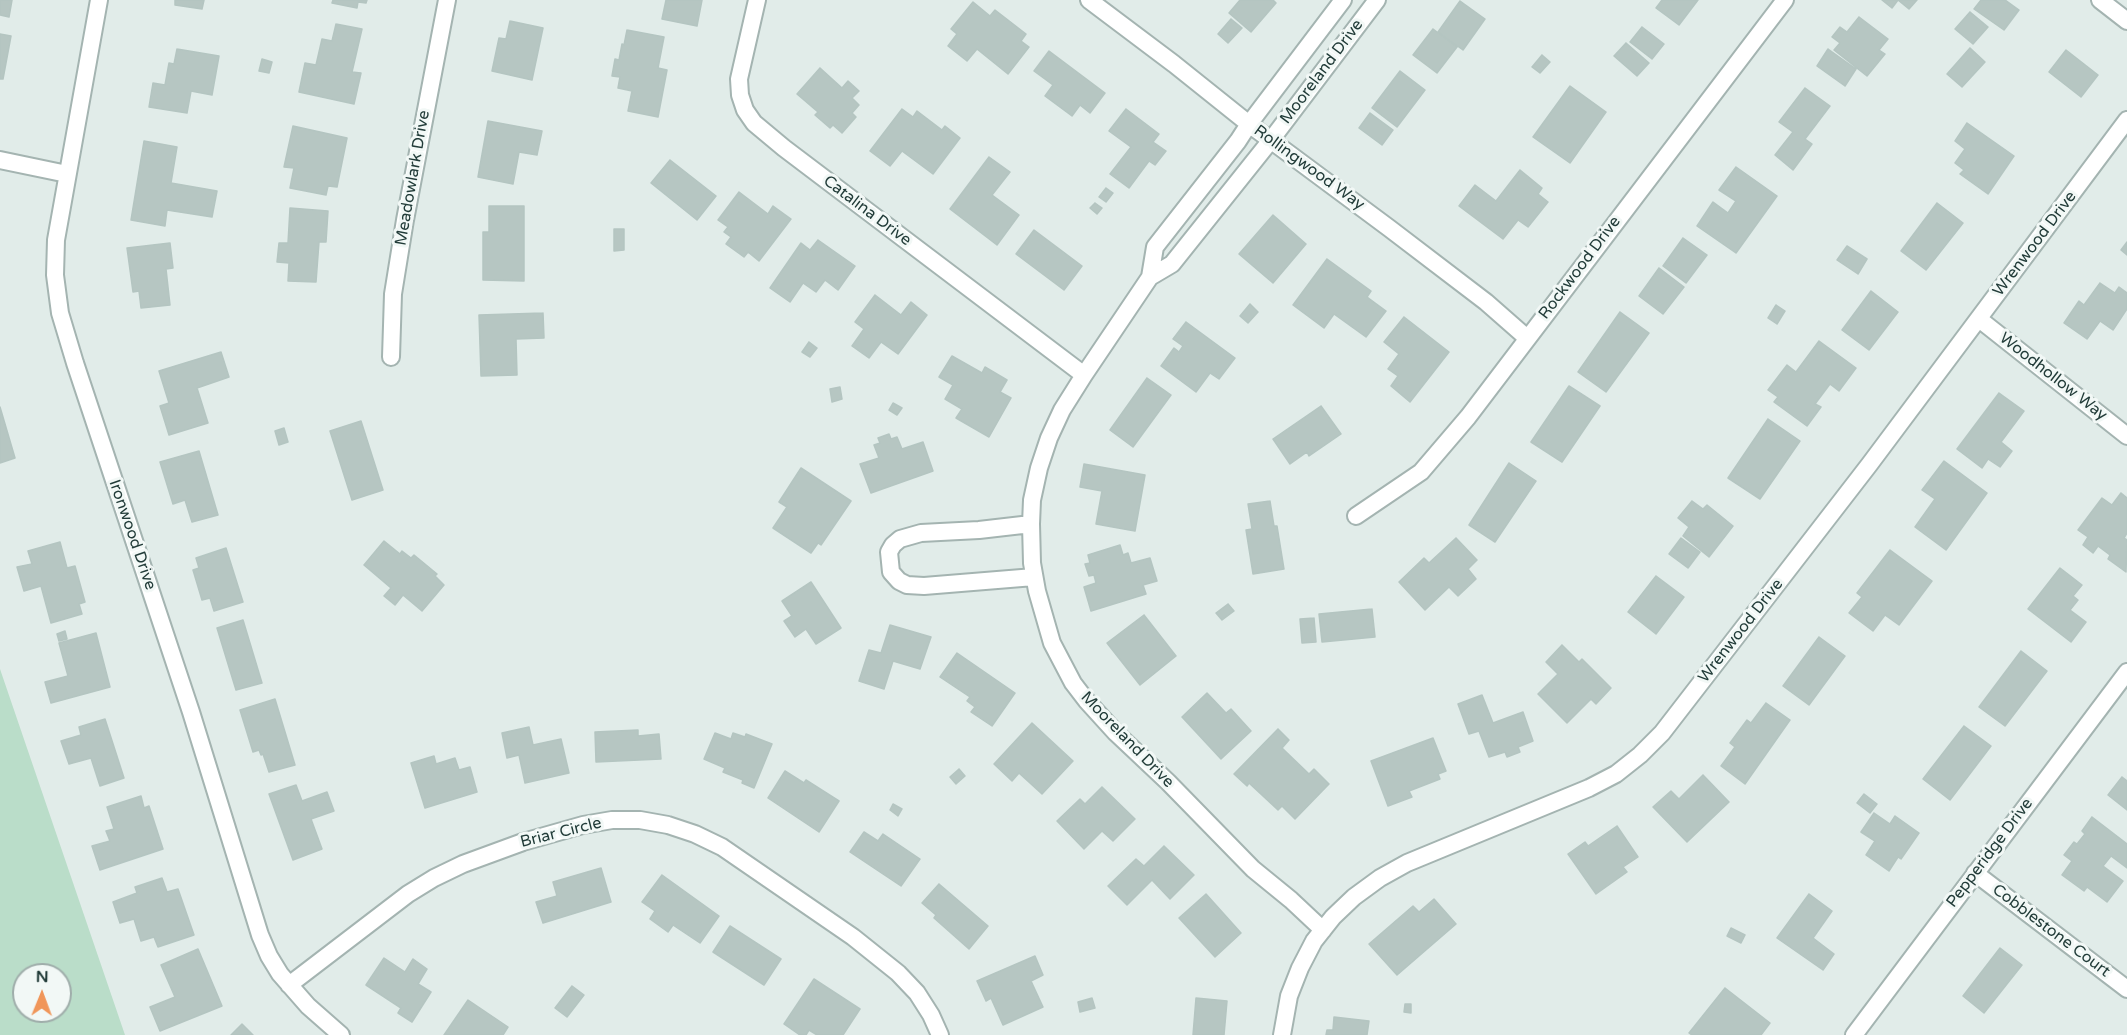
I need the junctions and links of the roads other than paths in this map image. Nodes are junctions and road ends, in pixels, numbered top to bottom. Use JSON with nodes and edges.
{"nodes":[{"id":1,"x":99,"y":0,"type":"edge"},
{"id":2,"x":447,"y":0,"type":"edge"},
{"id":3,"x":757,"y":0,"type":"edge"},
{"id":4,"x":1089,"y":0,"type":"edge"},
{"id":5,"x":1343,"y":0,"type":"edge"},
{"id":6,"x":1377,"y":0,"type":"edge"},
{"id":7,"x":1785,"y":0,"type":"edge"},
{"id":8,"x":2100,"y":0,"type":"edge"},
{"id":9,"x":2127,"y":21,"type":"edge"},
{"id":10,"x":2127,"y":120,"type":"edge"},
{"id":11,"x":1249,"y":124,"type":"junction"},
{"id":12,"x":1271,"y":140,"type":"junction"},
{"id":13,"x":0,"y":160,"type":"edge"},
{"id":14,"x":67,"y":174,"type":"junction"},
{"id":15,"x":1150,"y":277,"type":"junction"},
{"id":16,"x":1979,"y":319,"type":"junction"},
{"id":17,"x":1527,"y":338,"type":"junction"},
{"id":18,"x":391,"y":357,"type":"dead end"},
{"id":19,"x":1084,"y":375,"type":"junction"},
{"id":20,"x":2127,"y":436,"type":"edge"},
{"id":21,"x":1356,"y":516,"type":"dead end"},
{"id":22,"x":1030,"y":524,"type":"junction"},
{"id":23,"x":1034,"y":577,"type":"junction"},
{"id":24,"x":2127,"y":672,"type":"edge"},
{"id":25,"x":1975,"y":873,"type":"junction"},
{"id":26,"x":1323,"y":930,"type":"junction"},
{"id":27,"x":289,"y":985,"type":"junction"},
{"id":28,"x":2127,"y":989,"type":"edge"},
{"id":29,"x":341,"y":1035,"type":"edge"},
{"id":30,"x":940,"y":1035,"type":"edge"},
{"id":31,"x":1282,"y":1035,"type":"edge"},
{"id":32,"x":1854,"y":1035,"type":"edge"}],
"edges":[{"from":1,"to":14,"type":"street","name":"Ironwood Drive"},
{"from":2,"to":18,"type":"street","name":"Meadowlark Drive"},
{"from":3,"to":19,"type":"street","name":"Catalina Drive"},
{"from":4,"to":11,"type":"street","name":"Rollingwood Way"},
{"from":5,"to":11,"type":"street","name":"Mooreland Drive"},
{"from":6,"to":12,"type":"street","name":"Mooreland Drive"},
{"from":7,"to":17,"type":"street","name":"Rockwood Drive"},
{"from":8,"to":9,"type":"street"},
{"from":10,"to":16,"type":"street","name":"Wrenwood Drive"},
{"from":11,"to":12,"type":"street","name":"Rollingwood Way"},
{"from":11,"to":15,"type":"street","name":"Mooreland Drive"},
{"from":12,"to":15,"type":"street","name":"Mooreland Drive"},
{"from":12,"to":17,"type":"street","name":"Rollingwood Way"},
{"from":13,"to":14,"type":"street"},
{"from":14,"to":27,"type":"street","name":"Ironwood Drive"},
{"from":15,"to":19,"type":"street","name":"Mooreland Drive"},
{"from":16,"to":20,"type":"street","name":"Woodhollow Way"},
{"from":16,"to":26,"type":"street","name":"Wrenwood Drive"},
{"from":17,"to":21,"type":"street","name":"Rockwood Drive"},
{"from":19,"to":22,"type":"street","name":"Mooreland Drive"},
{"from":22,"to":23,"type":"street","name":"Mooreland Drive"},
{"from":22,"to":23,"type":"street"},
{"from":23,"to":26,"type":"street","name":"Mooreland Drive"},
{"from":24,"to":25,"type":"street","name":"Pepperidge Drive"},
{"from":25,"to":28,"type":"street","name":"Cobblestone Court"},
{"from":25,"to":32,"type":"street","name":"Pepperidge Drive"},
{"from":26,"to":31,"type":"street","name":"Wrenwood Drive"},
{"from":27,"to":29,"type":"street","name":"Ironwood Drive"},
{"from":27,"to":30,"type":"street","name":"Briar Circle"}]}
